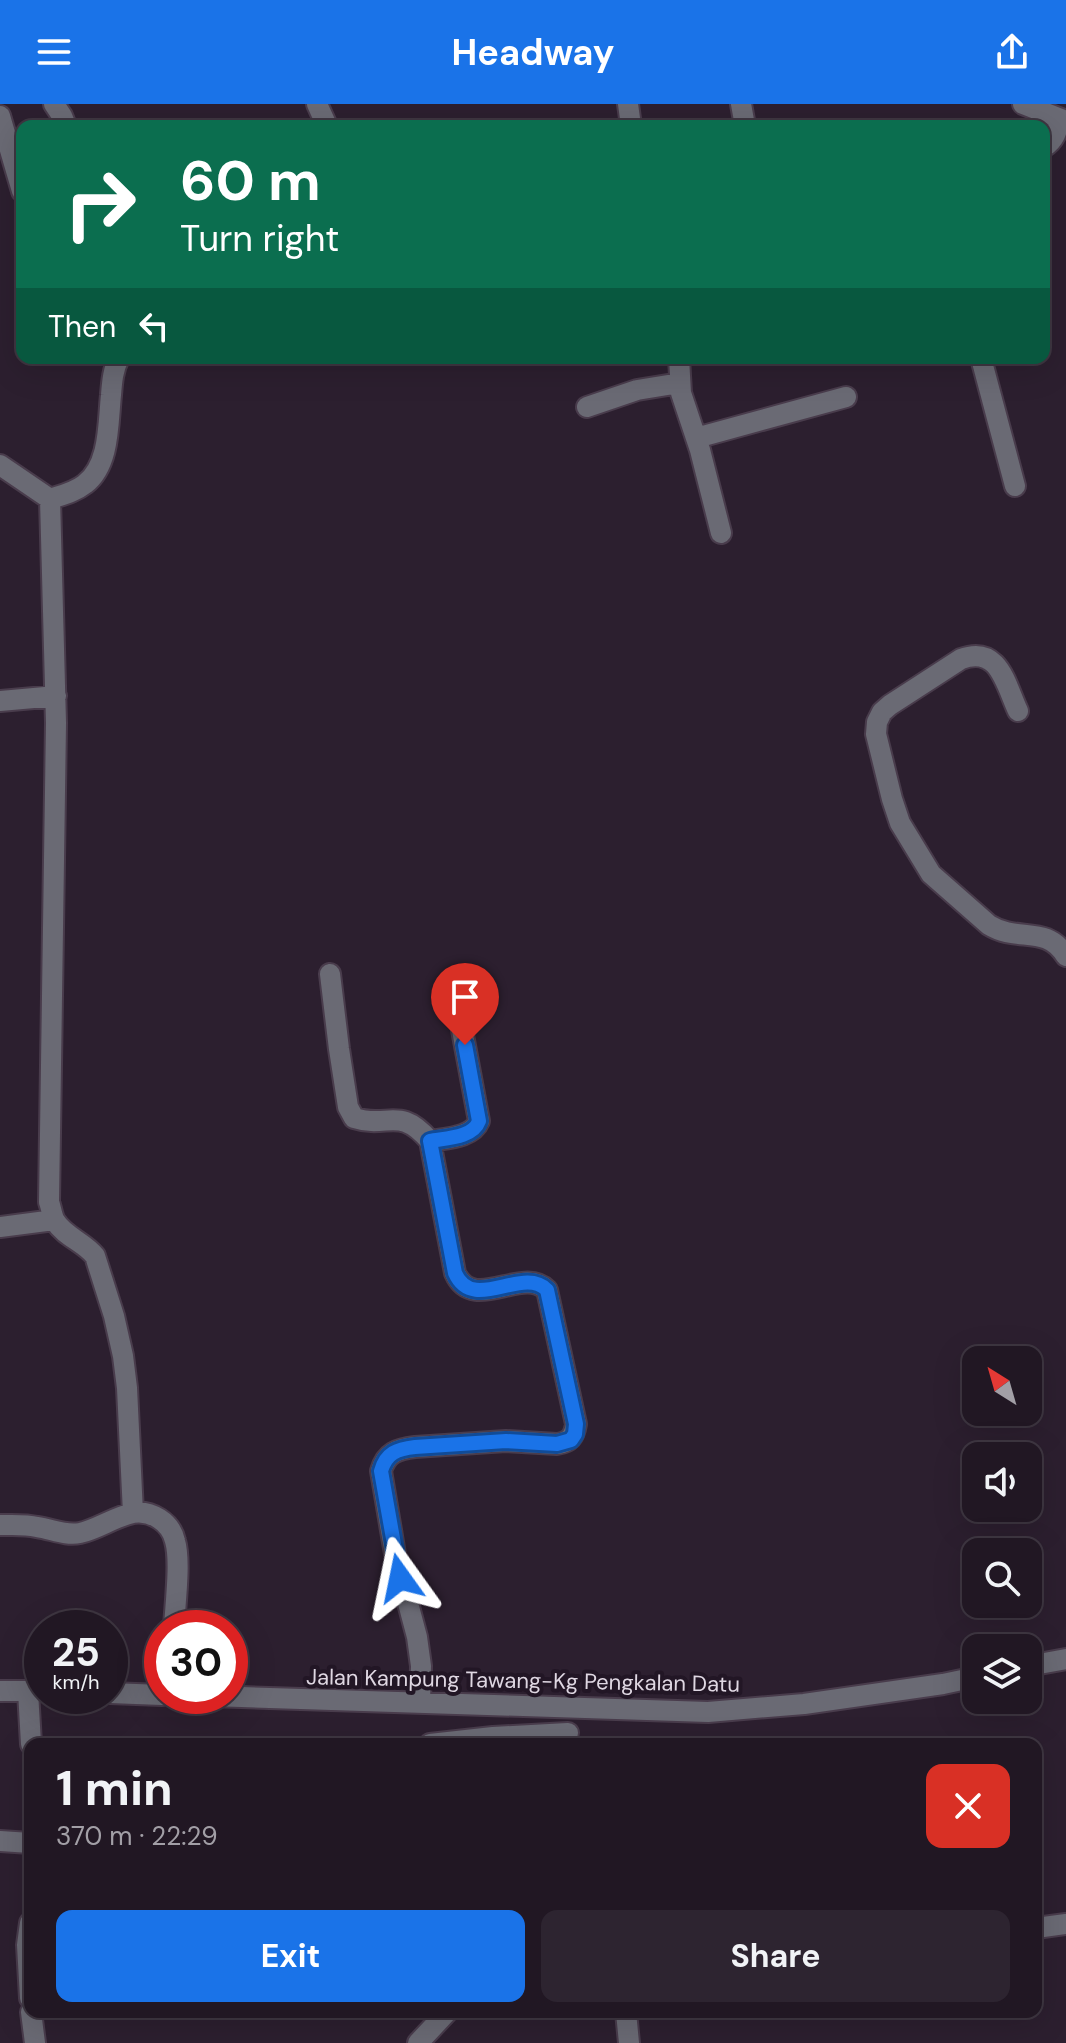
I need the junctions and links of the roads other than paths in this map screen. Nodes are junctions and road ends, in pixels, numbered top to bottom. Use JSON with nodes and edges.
{"nodes":[{"id":1,"x":1023,"y":104,"type":"edge"},
{"id":2,"x":0,"y":116,"type":"edge"},
{"id":3,"x":1063,"y":120,"type":"edge"},
{"id":4,"x":1050,"y":142,"type":"edge"},
{"id":5,"x":16,"y":171,"type":"edge"},
{"id":6,"x":117,"y":364,"type":"edge"},
{"id":7,"x":679,"y":364,"type":"edge"},
{"id":8,"x":983,"y":364,"type":"edge"},
{"id":9,"x":680,"y":383,"type":"junction"},
{"id":10,"x":846,"y":397,"type":"dead end"},
{"id":11,"x":587,"y":407,"type":"dead end"},
{"id":12,"x":696,"y":438,"type":"junction"},
{"id":13,"x":0,"y":465,"type":"edge"},
{"id":14,"x":1015,"y":486,"type":"dead end"},
{"id":15,"x":50,"y":499,"type":"junction"},
{"id":16,"x":721,"y":533,"type":"dead end"},
{"id":17,"x":56,"y":696,"type":"junction"},
{"id":18,"x":0,"y":701,"type":"edge"},
{"id":19,"x":1018,"y":711,"type":"dead end"},
{"id":20,"x":1066,"y":956,"type":"edge"},
{"id":21,"x":330,"y":974,"type":"dead end"},
{"id":22,"x":460,"y":1019,"type":"dead end"},
{"id":23,"x":430,"y":1141,"type":"junction"},
{"id":24,"x":54,"y":1220,"type":"junction"},
{"id":25,"x":0,"y":1227,"type":"edge"},
{"id":26,"x":133,"y":1513,"type":"junction"},
{"id":27,"x":0,"y":1525,"type":"edge"},
{"id":28,"x":175,"y":1610,"type":"edge"},
{"id":29,"x":1066,"y":1659,"type":"edge"},
{"id":30,"x":1042,"y":1663,"type":"edge"},
{"id":31,"x":962,"y":1680,"type":"edge"},
{"id":32,"x":0,"y":1691,"type":"edge"},
{"id":33,"x":24,"y":1691,"type":"edge"},
{"id":34,"x":248,"y":1697,"type":"edge"},
{"id":35,"x":420,"y":1702,"type":"junction"},
{"id":36,"x":564,"y":1707,"type":"junction"},
{"id":37,"x":33,"y":1714,"type":"edge"},
{"id":38,"x":31,"y":1738,"type":"edge"},
{"id":39,"x":484,"y":1738,"type":"edge"},
{"id":40,"x":569,"y":1738,"type":"edge"},
{"id":41,"x":0,"y":1841,"type":"edge"},
{"id":42,"x":24,"y":1843,"type":"edge"},
{"id":43,"x":1066,"y":1924,"type":"edge"},
{"id":44,"x":1042,"y":1927,"type":"edge"},
{"id":45,"x":32,"y":2018,"type":"edge"},
{"id":46,"x":441,"y":2018,"type":"edge"},
{"id":47,"x":627,"y":2018,"type":"edge"},
{"id":48,"x":35,"y":2043,"type":"edge"},
{"id":49,"x":418,"y":2043,"type":"edge"},
{"id":50,"x":629,"y":2043,"type":"edge"}],
"edges":[{"from":1,"to":3,"type":"street"},
{"from":2,"to":5,"type":"street"},
{"from":3,"to":4,"type":"street"},
{"from":6,"to":15,"type":"street"},
{"from":7,"to":9,"type":"street"},
{"from":8,"to":14,"type":"street"},
{"from":9,"to":11,"type":"street"},
{"from":9,"to":12,"type":"street"},
{"from":10,"to":12,"type":"street"},
{"from":12,"to":16,"type":"street"},
{"from":13,"to":15,"type":"street"},
{"from":15,"to":17,"type":"street"},
{"from":17,"to":18,"type":"street"},
{"from":17,"to":24,"type":"street"},
{"from":19,"to":20,"type":"street"},
{"from":21,"to":23,"type":"street"},
{"from":22,"to":23,"type":"street"},
{"from":23,"to":35,"type":"street"},
{"from":24,"to":25,"type":"street"},
{"from":24,"to":26,"type":"street"},
{"from":26,"to":27,"type":"street"},
{"from":26,"to":28,"type":"street"},
{"from":29,"to":30,"type":"street"},
{"from":31,"to":36,"type":"street","name":"Jalan Kampung Tawang-Kg Pengkalan Datu"},
{"from":32,"to":33,"type":"street"},
{"from":34,"to":35,"type":"street","name":"Jalan Kampung Tawang-Kg Pengkalan Datu"},
{"from":35,"to":36,"type":"street","name":"Jalan Kampung Tawang-Kg Pengkalan Datu"},
{"from":36,"to":40,"type":"street"},
{"from":37,"to":38,"type":"street"},
{"from":39,"to":40,"type":"street"},
{"from":41,"to":42,"type":"street"},
{"from":43,"to":44,"type":"street"},
{"from":45,"to":48,"type":"street"},
{"from":46,"to":49,"type":"street"},
{"from":47,"to":50,"type":"street"}]}
